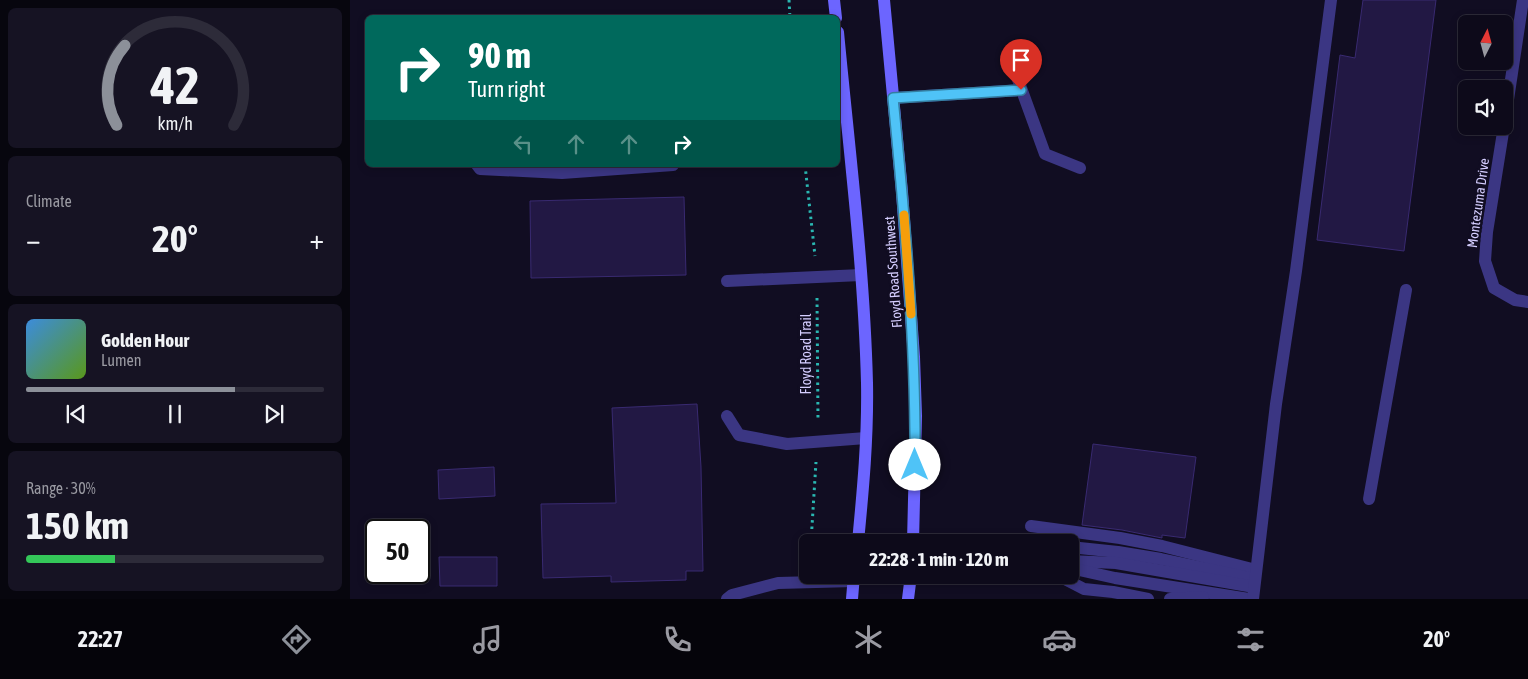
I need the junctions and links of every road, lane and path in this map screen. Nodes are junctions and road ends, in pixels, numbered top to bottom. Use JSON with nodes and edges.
{"nodes":[{"id":1,"x":789,"y":0,"type":"edge"},
{"id":2,"x":834,"y":0,"type":"edge"},
{"id":3,"x":884,"y":0,"type":"edge"},
{"id":4,"x":1331,"y":0,"type":"edge"},
{"id":5,"x":1523,"y":0,"type":"edge"},
{"id":6,"x":790,"y":15,"type":"edge"},
{"id":7,"x":836,"y":15,"type":"edge"},
{"id":8,"x":1012,"y":63,"type":"dead end"},
{"id":9,"x":840,"y":77,"type":"edge"},
{"id":10,"x":1511,"y":80,"type":"edge"},
{"id":11,"x":1021,"y":90,"type":"junction"},
{"id":12,"x":893,"y":98,"type":"junction"},
{"id":13,"x":841,"y":100,"type":"edge"},
{"id":14,"x":1503,"y":135,"type":"edge"},
{"id":15,"x":479,"y":167,"type":"edge"},
{"id":16,"x":641,"y":167,"type":"edge"},
{"id":17,"x":806,"y":167,"type":"edge"},
{"id":18,"x":1080,"y":168,"type":"dead end"},
{"id":19,"x":861,"y":275,"type":"junction"},
{"id":20,"x":817,"y":277,"type":"junction"},
{"id":21,"x":727,"y":281,"type":"dead end"},
{"id":22,"x":1406,"y":290,"type":"dead end"},
{"id":23,"x":1528,"y":302,"type":"edge"},
{"id":24,"x":727,"y":416,"type":"dead end"},
{"id":25,"x":866,"y":438,"type":"junction"},
{"id":26,"x":818,"y":442,"type":"junction"},
{"id":27,"x":1369,"y":499,"type":"dead end"},
{"id":28,"x":1031,"y":526,"type":"dead end"},
{"id":29,"x":812,"y":534,"type":"edge"},
{"id":30,"x":859,"y":534,"type":"edge"},
{"id":31,"x":917,"y":534,"type":"edge"},
{"id":32,"x":1079,"y":548,"type":"edge"},
{"id":33,"x":1079,"y":562,"type":"edge"},
{"id":34,"x":1079,"y":570,"type":"edge"},
{"id":35,"x":799,"y":582,"type":"edge"},
{"id":36,"x":853,"y":584,"type":"edge"},
{"id":37,"x":910,"y":584,"type":"edge"},
{"id":38,"x":1074,"y":584,"type":"edge"},
{"id":39,"x":1254,"y":587,"type":"edge"},
{"id":40,"x":1224,"y":595,"type":"junction"},
{"id":41,"x":726,"y":599,"type":"edge"},
{"id":42,"x":852,"y":599,"type":"edge"},
{"id":43,"x":908,"y":599,"type":"edge"},
{"id":44,"x":1148,"y":599,"type":"edge"},
{"id":45,"x":1170,"y":599,"type":"edge"}],
"edges":[{"from":1,"to":6,"type":"path"},
{"from":2,"to":7,"type":"main road"},
{"from":3,"to":12,"type":"main road","name":"Floyd Road Southwest"},
{"from":4,"to":39,"type":"street"},
{"from":5,"to":10,"type":"street","name":"Montezuma Drive"},
{"from":8,"to":11,"type":"street"},
{"from":9,"to":13,"type":"main road"},
{"from":11,"to":12,"type":"street"},
{"from":11,"to":18,"type":"street"},
{"from":12,"to":31,"type":"main road","name":"Floyd Road Southwest"},
{"from":13,"to":19,"type":"main road"},
{"from":14,"to":23,"type":"street","name":"Montezuma Drive"},
{"from":15,"to":16,"type":"street"},
{"from":17,"to":20,"type":"path","name":"Floyd Road Trail"},
{"from":19,"to":20,"type":"street"},
{"from":19,"to":25,"type":"main road"},
{"from":20,"to":21,"type":"street"},
{"from":20,"to":26,"type":"path","name":"Floyd Road Trail"},
{"from":22,"to":27,"type":"street"},
{"from":24,"to":26,"type":"street"},
{"from":25,"to":26,"type":"street"},
{"from":25,"to":30,"type":"main road"},
{"from":26,"to":29,"type":"path","name":"Floyd Road Trail"},
{"from":28,"to":39,"type":"street"},
{"from":32,"to":39,"type":"street"},
{"from":33,"to":39,"type":"street"},
{"from":34,"to":40,"type":"street"},
{"from":35,"to":41,"type":"street"},
{"from":36,"to":42,"type":"main road"},
{"from":37,"to":43,"type":"main road"},
{"from":38,"to":44,"type":"street"},
{"from":39,"to":40,"type":"street"},
{"from":40,"to":45,"type":"street"}]}
